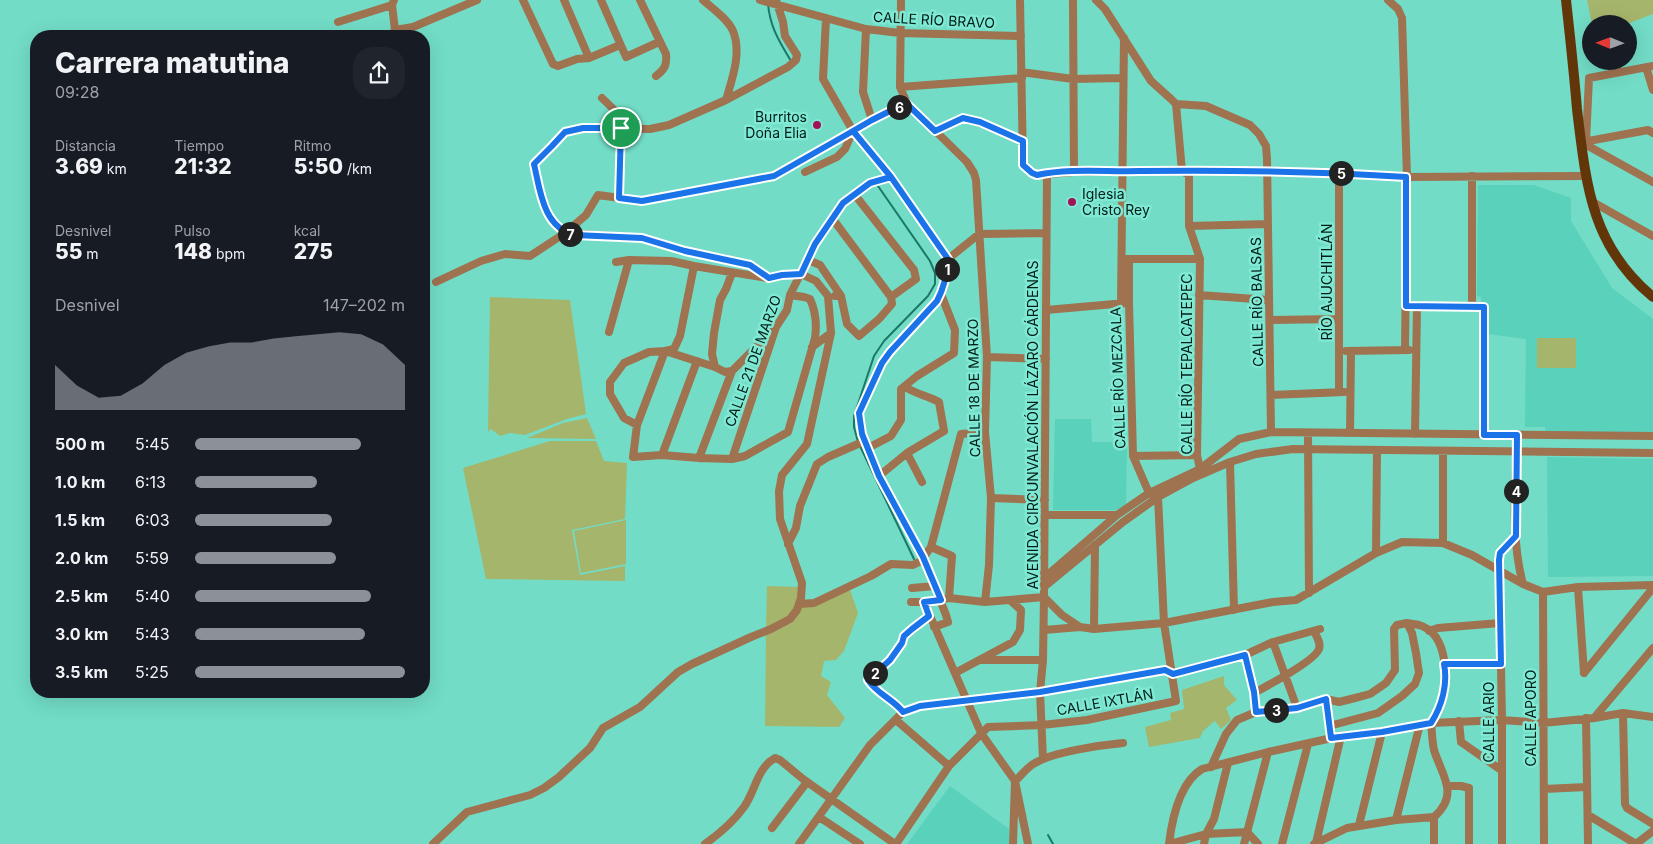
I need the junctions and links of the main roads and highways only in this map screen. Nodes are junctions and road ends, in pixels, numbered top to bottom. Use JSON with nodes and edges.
{"nodes":[{"id":1,"x":1566,"y":0,"type":"edge"},
{"id":2,"x":1653,"y":297,"type":"edge"}],
"edges":[{"from":1,"to":2,"type":"main road"}]}
